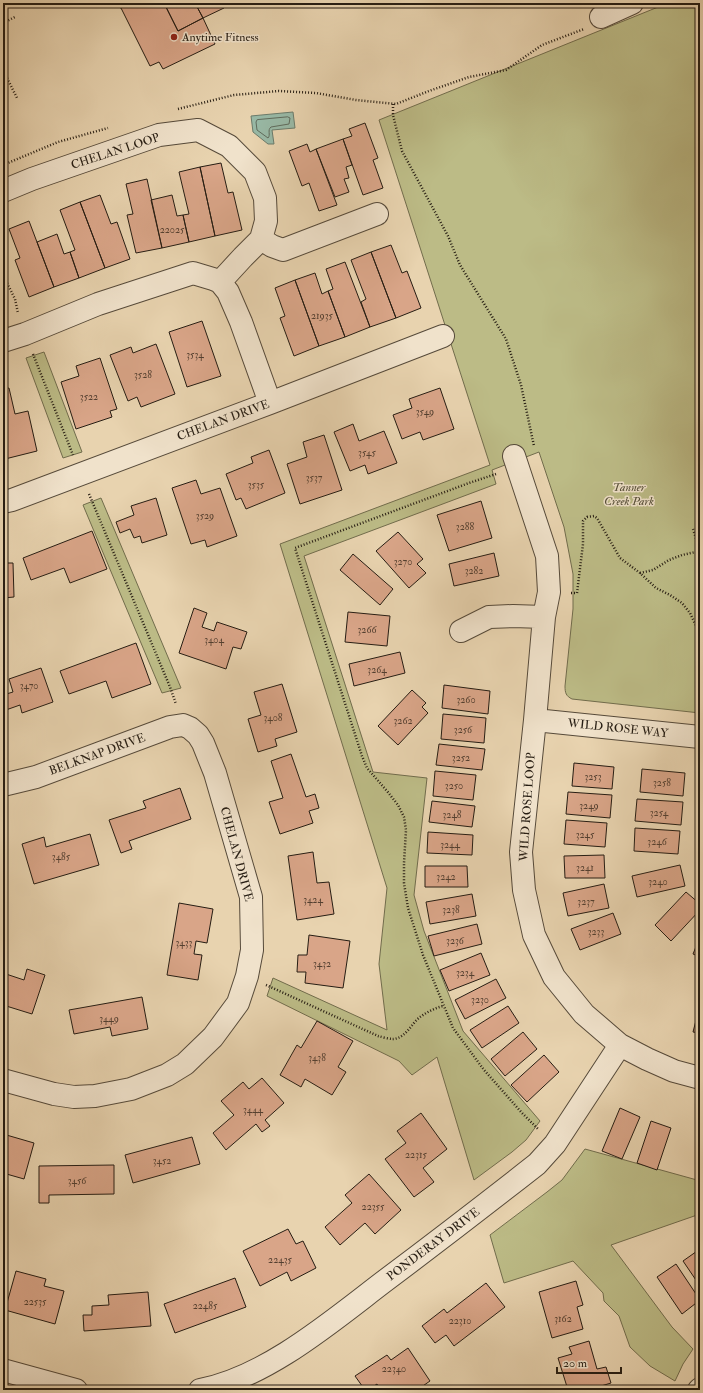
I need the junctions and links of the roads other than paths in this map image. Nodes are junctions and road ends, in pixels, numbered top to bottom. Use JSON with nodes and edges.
{"nodes":[{"id":1,"x":632,"y":3,"type":"edge"},
{"id":2,"x":601,"y":17,"type":"road end"},
{"id":3,"x":3,"y":191,"type":"edge"},
{"id":4,"x":377,"y":214,"type":"dead end"},
{"id":5,"x":261,"y":239,"type":"junction"},
{"id":6,"x":220,"y":282,"type":"junction"},
{"id":7,"x":443,"y":336,"type":"dead end"},
{"id":8,"x":3,"y":341,"type":"edge"},
{"id":9,"x":270,"y":403,"type":"junction"},
{"id":10,"x":514,"y":456,"type":"dead end"},
{"id":11,"x":3,"y":502,"type":"edge"},
{"id":12,"x":544,"y":617,"type":"junction"},
{"id":13,"x":461,"y":631,"type":"dead end"},
{"id":14,"x":535,"y":720,"type":"junction"},
{"id":15,"x":187,"y":726,"type":"joint"},
{"id":16,"x":700,"y":737,"type":"edge"},
{"id":17,"x":3,"y":785,"type":"edge"},
{"id":18,"x":620,"y":1045,"type":"junction"},
{"id":19,"x":700,"y":1078,"type":"edge"},
{"id":20,"x":3,"y":1080,"type":"edge"},
{"id":21,"x":3,"y":1370,"type":"edge"},
{"id":22,"x":76,"y":1390,"type":"edge"},
{"id":23,"x":200,"y":1390,"type":"edge"}],
"edges":[{"from":1,"to":2,"type":"street"},
{"from":3,"to":5,"type":"street","name":"CHELAN LOOP"},
{"from":4,"to":5,"type":"street"},
{"from":5,"to":6,"type":"street"},
{"from":6,"to":8,"type":"street"},
{"from":6,"to":9,"type":"street"},
{"from":7,"to":9,"type":"street","name":"CHELAN DRIVE"},
{"from":9,"to":11,"type":"street","name":"CHELAN DRIVE"},
{"from":10,"to":12,"type":"street","name":"WILD ROSE LOOP"},
{"from":12,"to":13,"type":"street"},
{"from":12,"to":14,"type":"street","name":"WILD ROSE LOOP"},
{"from":14,"to":16,"type":"street","name":"WILD ROSE WAY"},
{"from":14,"to":18,"type":"street","name":"WILD ROSE LOOP"},
{"from":15,"to":17,"type":"street","name":"BELKNAP DRIVE"},
{"from":15,"to":20,"type":"street","name":"CHELAN DRIVE"},
{"from":18,"to":19,"type":"street","name":"WILD ROSE LOOP"},
{"from":18,"to":23,"type":"street","name":"PONDERAY DRIVE"},
{"from":21,"to":22,"type":"street"}]}
